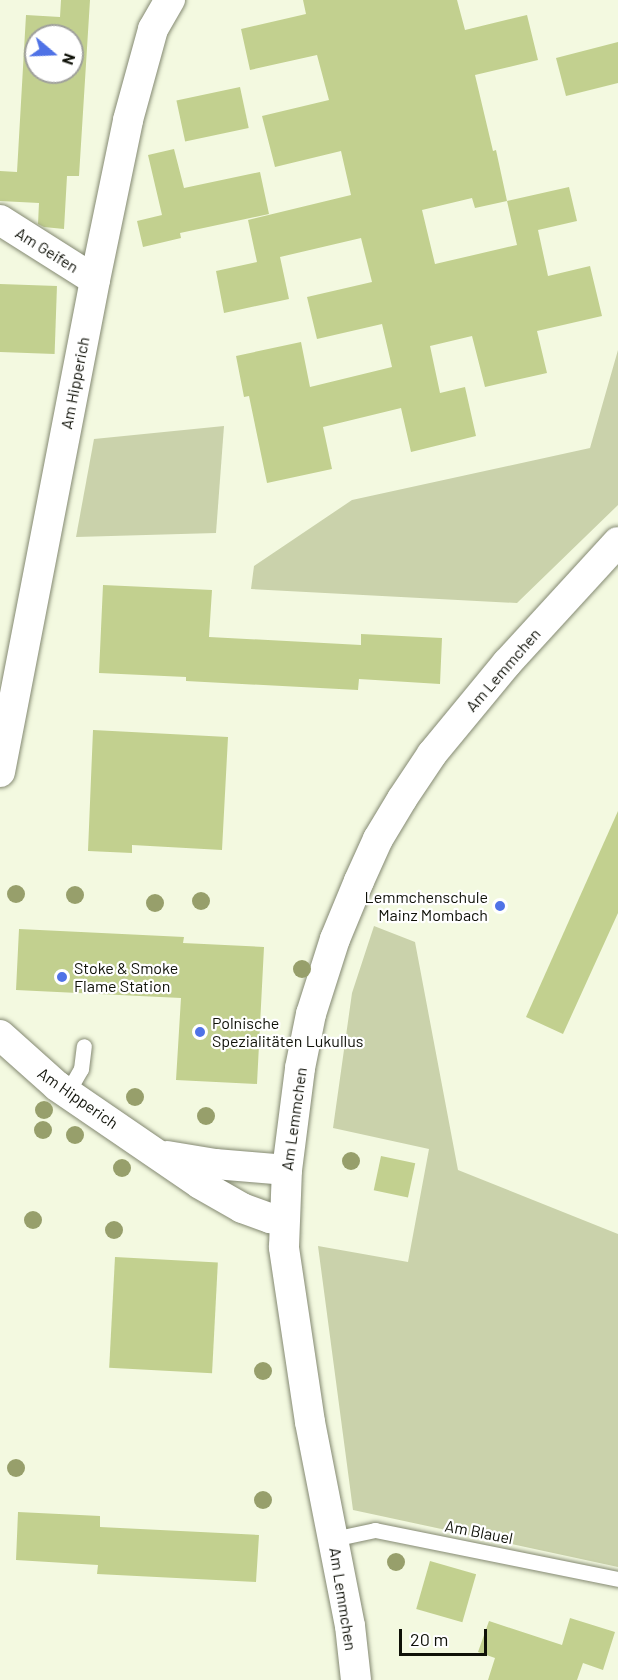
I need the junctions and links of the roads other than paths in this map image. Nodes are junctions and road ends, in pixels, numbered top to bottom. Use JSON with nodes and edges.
{"nodes":[{"id":1,"x":170,"y":0,"type":"edge"},
{"id":2,"x":0,"y":220,"type":"edge"},
{"id":3,"x":95,"y":279,"type":"junction"},
{"id":4,"x":618,"y":542,"type":"edge"},
{"id":5,"x":11,"y":660,"type":"edge"},
{"id":6,"x":0,"y":772,"type":"edge"},
{"id":7,"x":0,"y":1035,"type":"edge"},
{"id":8,"x":84,"y":1046,"type":"dead end"},
{"id":9,"x":67,"y":1093,"type":"junction"},
{"id":10,"x":161,"y":1155,"type":"junction"},
{"id":11,"x":287,"y":1170,"type":"junction"},
{"id":12,"x":284,"y":1219,"type":"junction"},
{"id":13,"x":333,"y":1539,"type":"junction"},
{"id":14,"x":618,"y":1579,"type":"edge"},
{"id":15,"x":356,"y":1680,"type":"edge"}],
"edges":[{"from":1,"to":3,"type":"street","name":"Am Hipperich"},
{"from":2,"to":3,"type":"street","name":"Am Geifen"},
{"from":3,"to":5,"type":"street","name":"Am Hipperich"},
{"from":4,"to":11,"type":"street","name":"Am Lemmchen"},
{"from":5,"to":6,"type":"street","name":"Am Hipperich"},
{"from":7,"to":9,"type":"street","name":"Am Hipperich"},
{"from":8,"to":9,"type":"lane"},
{"from":9,"to":10,"type":"street","name":"Am Hipperich"},
{"from":10,"to":11,"type":"street","name":"Am Hipperich"},
{"from":10,"to":12,"type":"street","name":"Am Hipperich"},
{"from":11,"to":12,"type":"street","name":"Am Lemmchen"},
{"from":12,"to":13,"type":"street","name":"Am Lemmchen"},
{"from":13,"to":14,"type":"lane","name":"Am Blauel"},
{"from":13,"to":15,"type":"street","name":"Am Lemmchen"}]}
